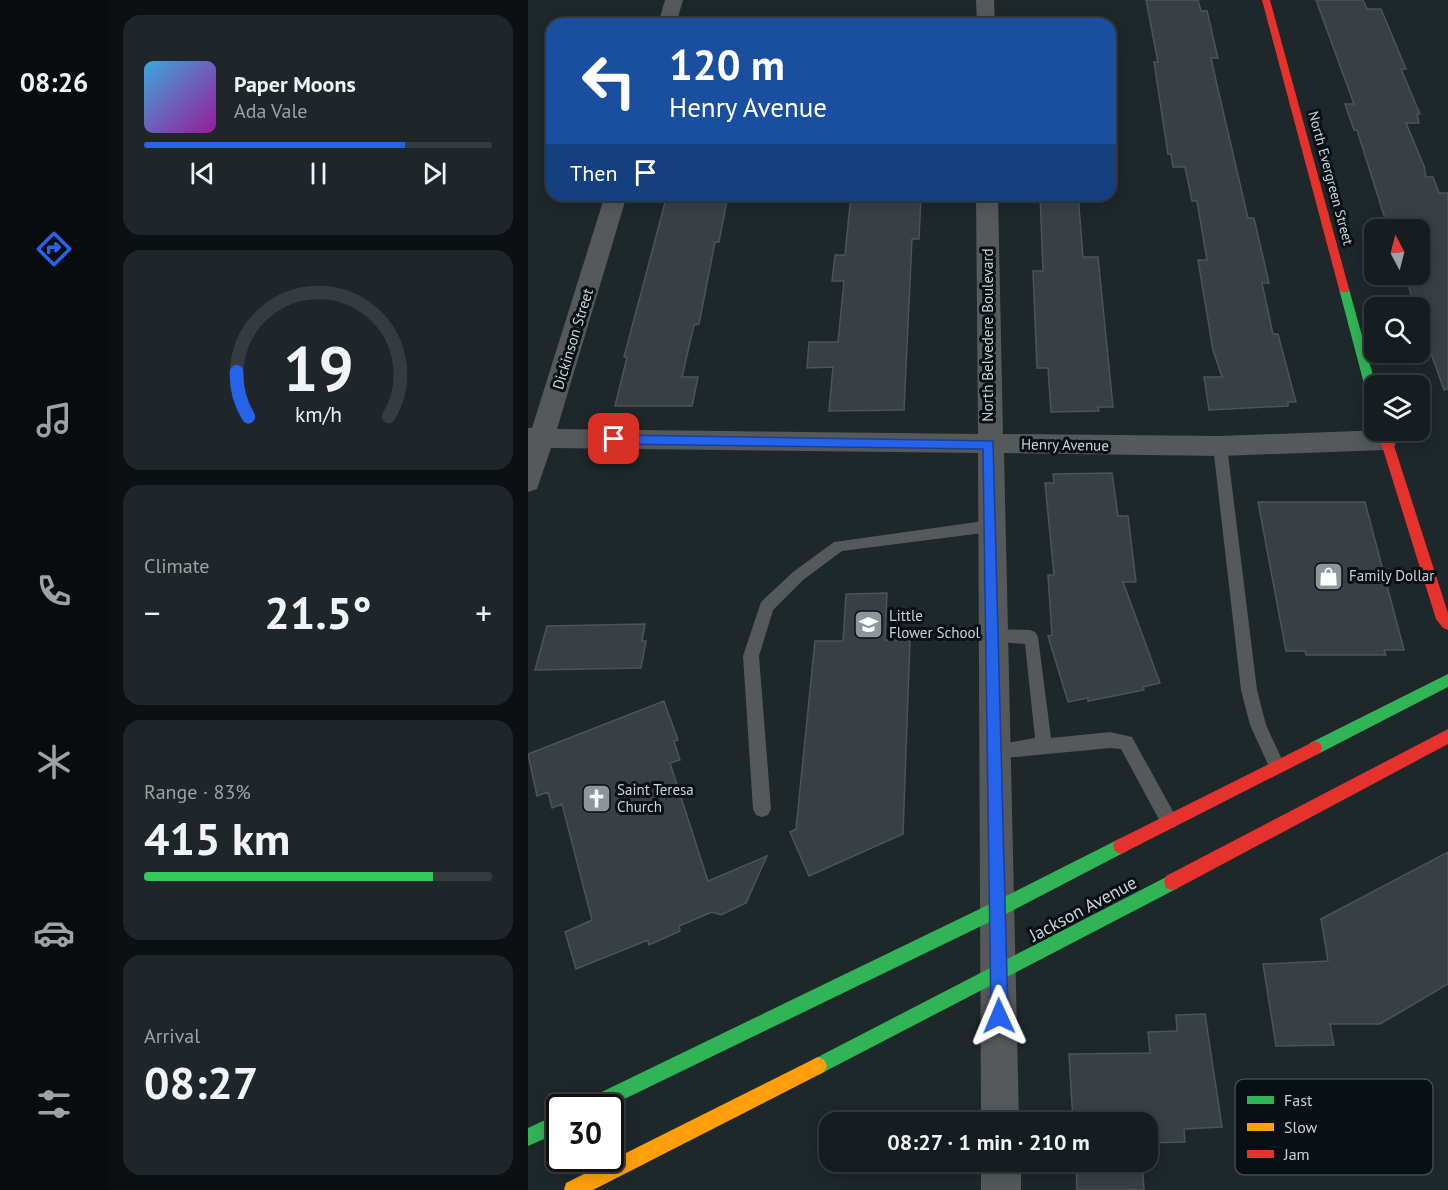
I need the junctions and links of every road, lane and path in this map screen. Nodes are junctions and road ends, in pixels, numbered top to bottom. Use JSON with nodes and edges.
{"nodes":[{"id":1,"x":674,"y":0,"type":"edge"},
{"id":2,"x":985,"y":0,"type":"edge"},
{"id":3,"x":1266,"y":0,"type":"edge"},
{"id":4,"x":669,"y":18,"type":"edge"},
{"id":5,"x":986,"y":18,"type":"edge"},
{"id":6,"x":614,"y":201,"type":"edge"},
{"id":7,"x":987,"y":201,"type":"edge"},
{"id":8,"x":1368,"y":375,"type":"edge"},
{"id":9,"x":1364,"y":436,"type":"edge"},
{"id":10,"x":536,"y":438,"type":"edge"},
{"id":11,"x":1386,"y":441,"type":"edge"},
{"id":12,"x":989,"y":444,"type":"junction"},
{"id":13,"x":1220,"y":446,"type":"junction"},
{"id":14,"x":528,"y":482,"type":"edge"},
{"id":15,"x":991,"y":526,"type":"junction"},
{"id":16,"x":1448,"y":624,"type":"edge"},
{"id":17,"x":993,"y":636,"type":"junction"},
{"id":18,"x":1448,"y":680,"type":"edge"},
{"id":19,"x":1448,"y":736,"type":"edge"},
{"id":20,"x":1041,"y":745,"type":"junction"},
{"id":21,"x":995,"y":751,"type":"junction"},
{"id":22,"x":1277,"y":766,"type":"junction"},
{"id":23,"x":762,"y":809,"type":"dead end"},
{"id":24,"x":1169,"y":821,"type":"junction"},
{"id":25,"x":998,"y":909,"type":"junction"},
{"id":26,"x":999,"y":974,"type":"junction"},
{"id":27,"x":617,"y":1094,"type":"edge"},
{"id":28,"x":1000,"y":1112,"type":"edge"},
{"id":29,"x":546,"y":1129,"type":"edge"},
{"id":30,"x":528,"y":1137,"type":"edge"},
{"id":31,"x":1001,"y":1172,"type":"edge"},
{"id":32,"x":573,"y":1190,"type":"edge"},
{"id":33,"x":1001,"y":1190,"type":"edge"}],
"edges":[{"from":1,"to":4,"type":"street"},
{"from":2,"to":5,"type":"street"},
{"from":3,"to":8,"type":"main road","name":"North Evergreen Street"},
{"from":6,"to":10,"type":"street","name":"Dickinson Street"},
{"from":7,"to":12,"type":"street","name":"North Belvedere Boulevard"},
{"from":9,"to":13,"type":"street","name":"Henry Avenue"},
{"from":10,"to":12,"type":"street","name":"Henry Avenue"},
{"from":10,"to":14,"type":"street","name":"Dickinson Street"},
{"from":11,"to":16,"type":"main road"},
{"from":12,"to":13,"type":"street","name":"Henry Avenue"},
{"from":12,"to":15,"type":"street","name":"North Belvedere Boulevard"},
{"from":13,"to":22,"type":"lane"},
{"from":15,"to":17,"type":"street","name":"North Belvedere Boulevard"},
{"from":15,"to":23,"type":"lane"},
{"from":17,"to":20,"type":"lane"},
{"from":17,"to":21,"type":"street","name":"North Belvedere Boulevard"},
{"from":18,"to":22,"type":"main road"},
{"from":19,"to":26,"type":"main road","name":"Jackson Avenue"},
{"from":20,"to":21,"type":"lane"},
{"from":20,"to":24,"type":"lane"},
{"from":21,"to":25,"type":"street","name":"North Belvedere Boulevard"},
{"from":22,"to":24,"type":"main road"},
{"from":24,"to":25,"type":"main road"},
{"from":25,"to":26,"type":"street","name":"North Belvedere Boulevard"},
{"from":25,"to":27,"type":"main road"},
{"from":26,"to":28,"type":"street","name":"North Belvedere Boulevard"},
{"from":26,"to":32,"type":"main road","name":"Jackson Avenue"},
{"from":29,"to":30,"type":"main road"},
{"from":31,"to":33,"type":"street"}]}
